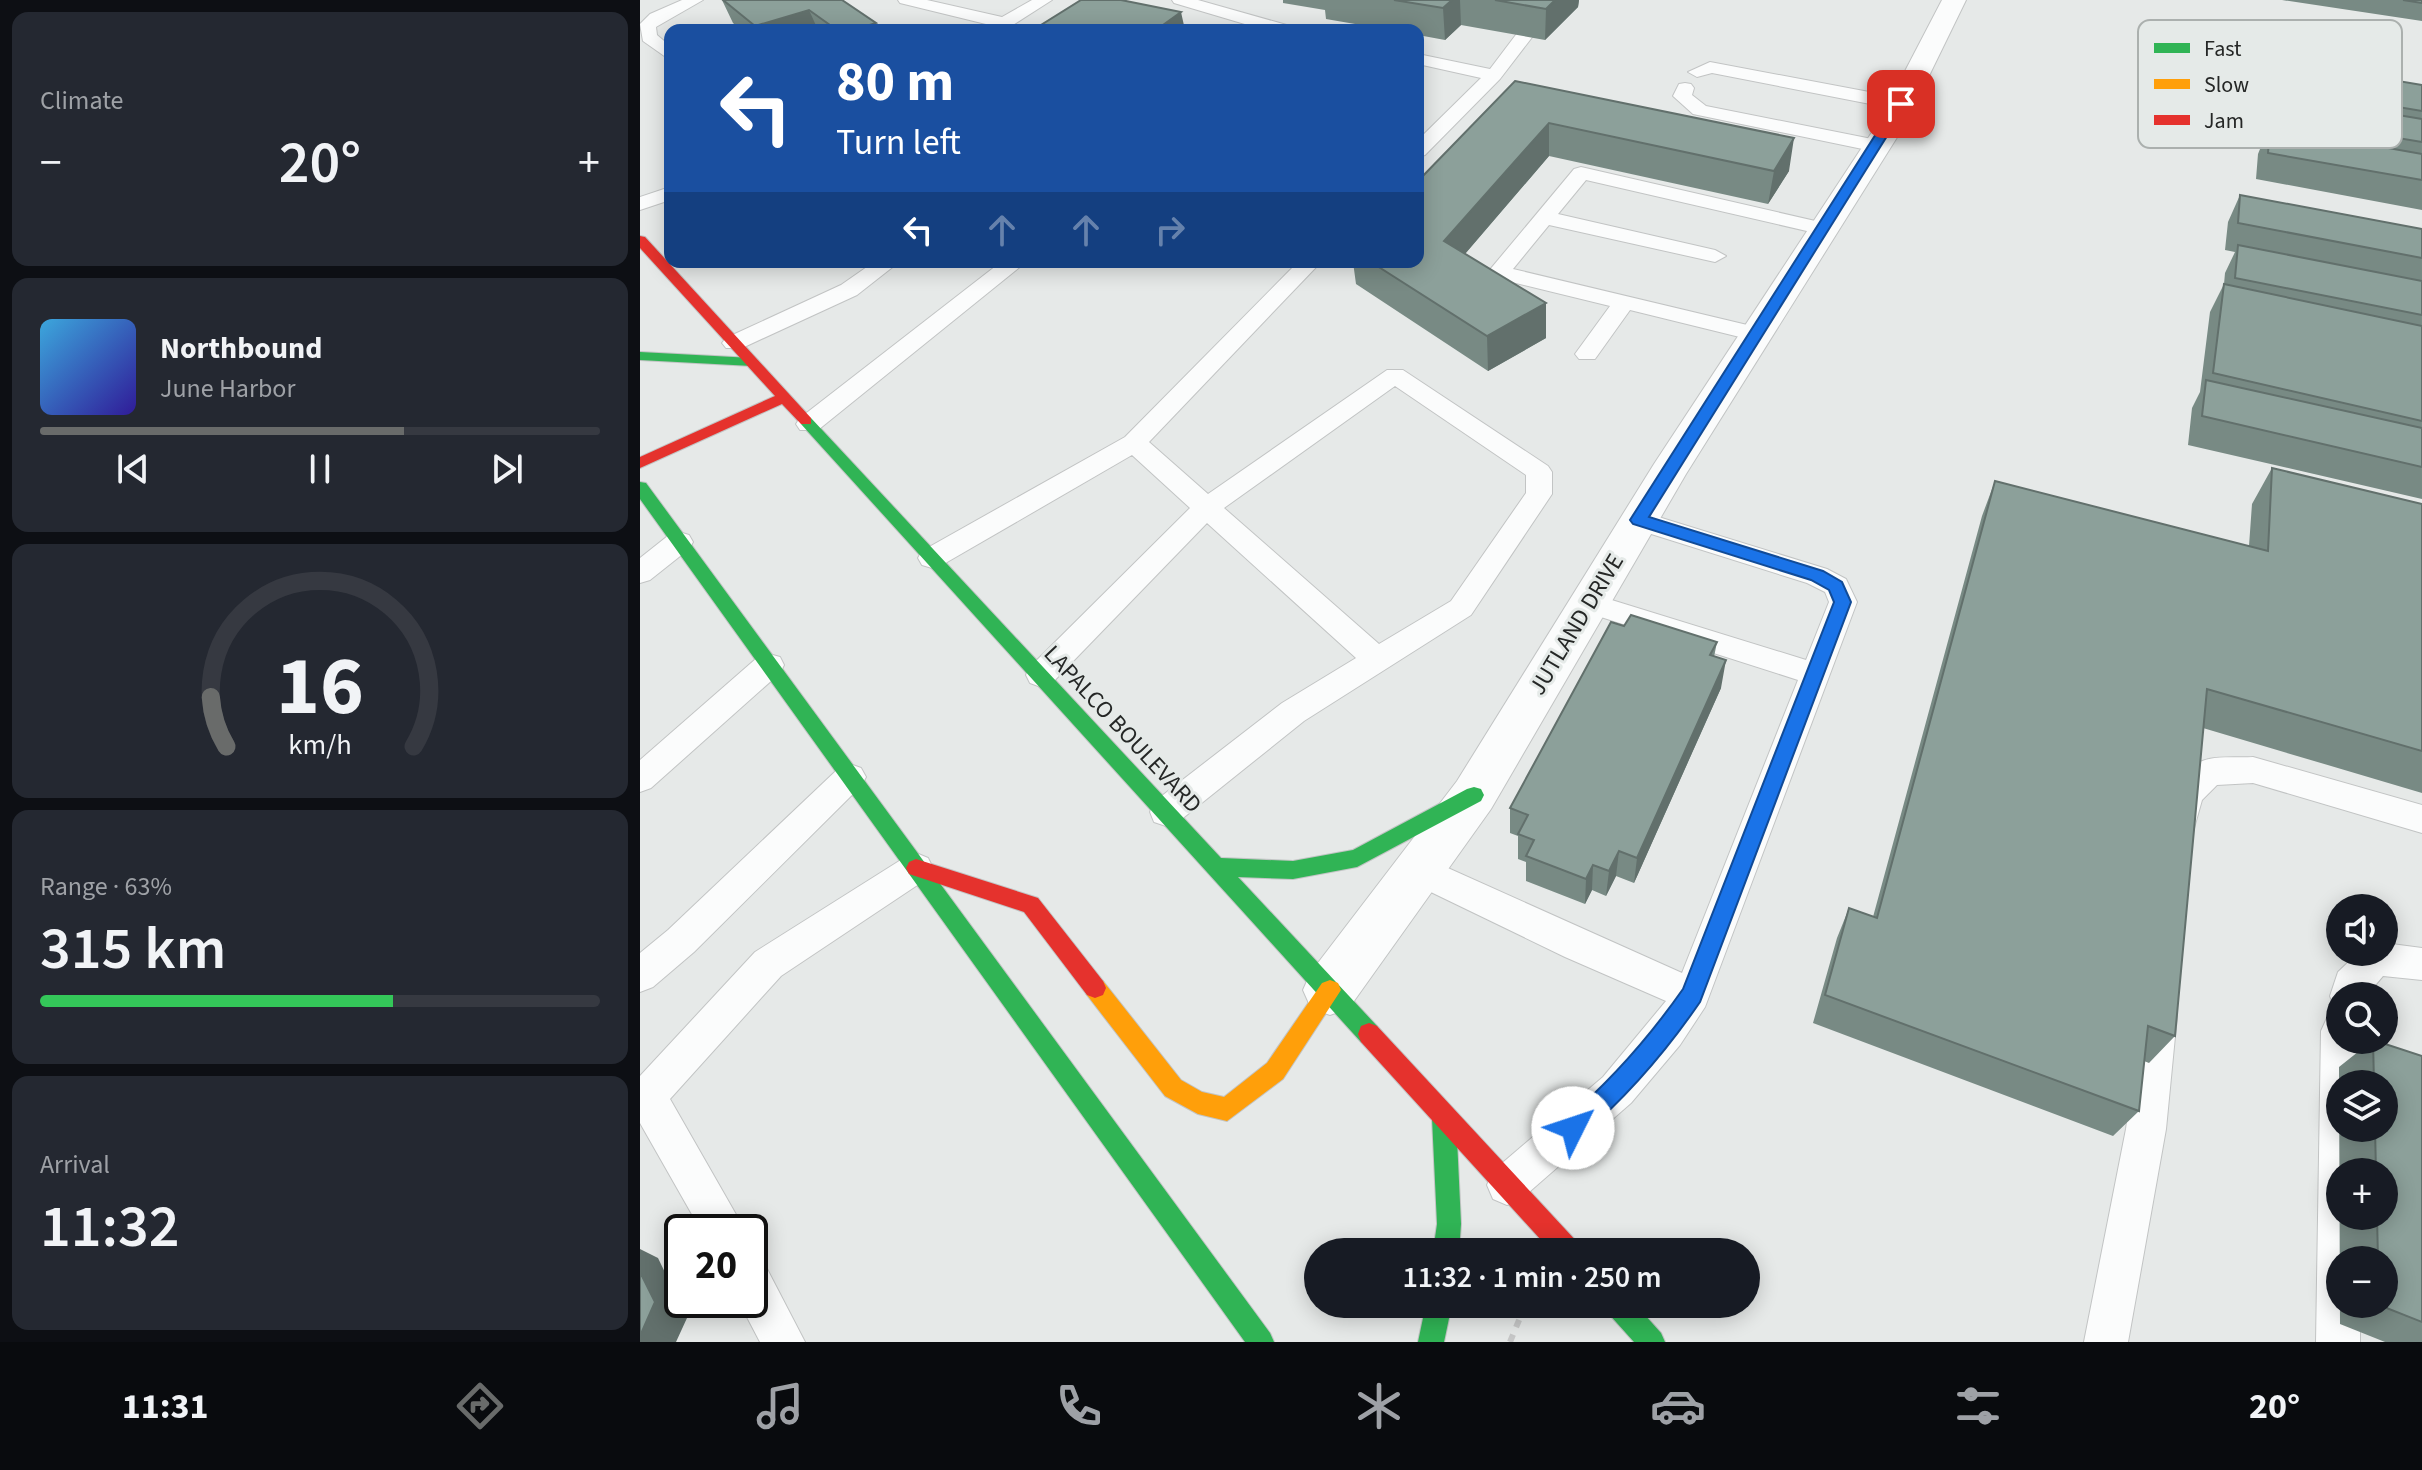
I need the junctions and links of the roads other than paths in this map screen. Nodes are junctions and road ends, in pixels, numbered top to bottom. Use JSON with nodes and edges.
{"nodes":[{"id":1,"x":695,"y":0,"type":"edge"},
{"id":2,"x":906,"y":0,"type":"edge"},
{"id":3,"x":1044,"y":0,"type":"edge"},
{"id":4,"x":1180,"y":0,"type":"edge"},
{"id":5,"x":1954,"y":0,"type":"edge"},
{"id":6,"x":965,"y":14,"type":"junction"},
{"id":7,"x":1251,"y":14,"type":"junction"},
{"id":8,"x":944,"y":24,"type":"dead end"},
{"id":9,"x":992,"y":24,"type":"edge"},
{"id":10,"x":1002,"y":24,"type":"edge"},
{"id":11,"x":1237,"y":24,"type":"edge"},
{"id":12,"x":1272,"y":24,"type":"edge"},
{"id":13,"x":1524,"y":36,"type":"dead end"},
{"id":14,"x":664,"y":56,"type":"edge"},
{"id":15,"x":1424,"y":60,"type":"edge"},
{"id":16,"x":1697,"y":72,"type":"dead end"},
{"id":17,"x":1494,"y":75,"type":"junction"},
{"id":18,"x":1685,"y":88,"type":"dead end"},
{"id":19,"x":1901,"y":104,"type":"junction"},
{"id":20,"x":1424,"y":145,"type":"edge"},
{"id":21,"x":1877,"y":146,"type":"junction"},
{"id":22,"x":664,"y":195,"type":"edge"},
{"id":23,"x":640,"y":204,"type":"edge"},
{"id":24,"x":1546,"y":218,"type":"junction"},
{"id":25,"x":1824,"y":229,"type":"junction"},
{"id":26,"x":640,"y":240,"type":"edge"},
{"id":27,"x":1715,"y":256,"type":"dead end"},
{"id":28,"x":664,"y":266,"type":"edge"},
{"id":29,"x":666,"y":268,"type":"edge"},
{"id":30,"x":880,"y":268,"type":"edge"},
{"id":31,"x":1007,"y":268,"type":"edge"},
{"id":32,"x":1304,"y":268,"type":"edge"},
{"id":33,"x":1624,"y":302,"type":"junction"},
{"id":34,"x":1756,"y":334,"type":"junction"},
{"id":35,"x":734,"y":343,"type":"junction"},
{"id":36,"x":1587,"y":354,"type":"dead end"},
{"id":37,"x":640,"y":356,"type":"edge"},
{"id":38,"x":752,"y":362,"type":"junction"},
{"id":39,"x":784,"y":398,"type":"junction"},
{"id":40,"x":809,"y":424,"type":"junction"},
{"id":41,"x":1134,"y":443,"type":"junction"},
{"id":42,"x":640,"y":463,"type":"edge"},
{"id":43,"x":640,"y":487,"type":"edge"},
{"id":44,"x":1206,"y":508,"type":"junction"},
{"id":45,"x":1639,"y":520,"type":"junction"},
{"id":46,"x":679,"y":542,"type":"junction"},
{"id":47,"x":932,"y":558,"type":"junction"},
{"id":48,"x":640,"y":573,"type":"edge"},
{"id":49,"x":1589,"y":603,"type":"junction"},
{"id":50,"x":1378,"y":660,"type":"junction"},
{"id":51,"x":769,"y":665,"type":"junction"},
{"id":52,"x":1814,"y":674,"type":"junction"},
{"id":53,"x":1041,"y":675,"type":"junction"},
{"id":54,"x":850,"y":777,"type":"junction"},
{"id":55,"x":640,"y":779,"type":"edge"},
{"id":56,"x":1474,"y":795,"type":"junction"},
{"id":57,"x":1166,"y":812,"type":"junction"},
{"id":58,"x":2422,"y":819,"type":"edge"},
{"id":59,"x":2178,"y":845,"type":"edge"},
{"id":60,"x":1216,"y":867,"type":"junction"},
{"id":61,"x":916,"y":868,"type":"junction"},
{"id":62,"x":1418,"y":870,"type":"junction"},
{"id":63,"x":2422,"y":964,"type":"edge"},
{"id":64,"x":640,"y":975,"type":"edge"},
{"id":65,"x":2353,"y":982,"type":"edge"},
{"id":66,"x":2162,"y":987,"type":"edge"},
{"id":67,"x":1330,"y":990,"type":"junction"},
{"id":68,"x":1692,"y":995,"type":"junction"},
{"id":69,"x":2340,"y":1054,"type":"edge"},
{"id":70,"x":644,"y":1100,"type":"edge"},
{"id":71,"x":1444,"y":1118,"type":"junction"},
{"id":72,"x":1507,"y":1185,"type":"junction"},
{"id":73,"x":714,"y":1214,"type":"edge"},
{"id":74,"x":1448,"y":1238,"type":"edge"},
{"id":75,"x":1556,"y":1238,"type":"edge"},
{"id":76,"x":768,"y":1314,"type":"edge"},
{"id":77,"x":1436,"y":1318,"type":"edge"},
{"id":78,"x":1630,"y":1318,"type":"edge"},
{"id":79,"x":783,"y":1342,"type":"edge"},
{"id":80,"x":1261,"y":1342,"type":"edge"},
{"id":81,"x":1431,"y":1342,"type":"edge"},
{"id":82,"x":1652,"y":1342,"type":"edge"},
{"id":83,"x":2106,"y":1342,"type":"edge"},
{"id":84,"x":2338,"y":1342,"type":"edge"}],
"edges":[{"from":1,"to":14,"type":"lane"},
{"from":2,"to":6,"type":"lane"},
{"from":3,"to":10,"type":"lane"},
{"from":4,"to":7,"type":"lane"},
{"from":5,"to":19,"type":"street","name":"JUTLAND DRIVE"},
{"from":6,"to":8,"type":"lane"},
{"from":6,"to":9,"type":"lane"},
{"from":7,"to":11,"type":"lane"},
{"from":7,"to":12,"type":"lane"},
{"from":13,"to":17,"type":"lane"},
{"from":15,"to":17,"type":"lane"},
{"from":16,"to":19,"type":"lane"},
{"from":17,"to":20,"type":"lane"},
{"from":18,"to":21,"type":"lane"},
{"from":19,"to":21,"type":"street","name":"JUTLAND DRIVE"},
{"from":21,"to":25,"type":"street","name":"JUTLAND DRIVE"},
{"from":22,"to":23,"type":"lane"},
{"from":24,"to":25,"type":"lane"},
{"from":24,"to":27,"type":"lane"},
{"from":24,"to":33,"type":"lane"},
{"from":25,"to":34,"type":"street","name":"JUTLAND DRIVE"},
{"from":26,"to":28,"type":"main road","name":"LAPALCO BOULEVARD"},
{"from":29,"to":35,"type":"main road","name":"LAPALCO BOULEVARD"},
{"from":30,"to":35,"type":"lane"},
{"from":31,"to":40,"type":"lane"},
{"from":32,"to":41,"type":"lane"},
{"from":33,"to":34,"type":"lane"},
{"from":33,"to":36,"type":"lane"},
{"from":34,"to":45,"type":"street","name":"JUTLAND DRIVE"},
{"from":35,"to":38,"type":"main road","name":"LAPALCO BOULEVARD"},
{"from":37,"to":38,"type":"main road"},
{"from":38,"to":39,"type":"main road","name":"LAPALCO BOULEVARD"},
{"from":39,"to":40,"type":"main road","name":"LAPALCO BOULEVARD"},
{"from":39,"to":42,"type":"main road"},
{"from":40,"to":47,"type":"main road","name":"LAPALCO BOULEVARD"},
{"from":41,"to":44,"type":"lane"},
{"from":41,"to":47,"type":"lane"},
{"from":43,"to":46,"type":"main road"},
{"from":44,"to":50,"type":"lane"},
{"from":44,"to":50,"type":"lane"},
{"from":44,"to":53,"type":"lane"},
{"from":45,"to":49,"type":"street","name":"JUTLAND DRIVE"},
{"from":45,"to":52,"type":"lane"},
{"from":46,"to":48,"type":"lane"},
{"from":46,"to":51,"type":"main road"},
{"from":47,"to":53,"type":"main road","name":"LAPALCO BOULEVARD"},
{"from":49,"to":52,"type":"lane"},
{"from":49,"to":56,"type":"street","name":"JUTLAND DRIVE"},
{"from":50,"to":57,"type":"lane"},
{"from":51,"to":54,"type":"main road"},
{"from":51,"to":55,"type":"lane"},
{"from":52,"to":68,"type":"lane"},
{"from":53,"to":57,"type":"main road","name":"LAPALCO BOULEVARD"},
{"from":54,"to":61,"type":"main road"},
{"from":54,"to":64,"type":"lane"},
{"from":56,"to":60,"type":"main road"},
{"from":56,"to":62,"type":"street","name":"JUTLAND DRIVE"},
{"from":57,"to":60,"type":"main road","name":"LAPALCO BOULEVARD"},
{"from":58,"to":59,"type":"lane"},
{"from":60,"to":67,"type":"main road","name":"LAPALCO BOULEVARD"},
{"from":61,"to":67,"type":"main road"},
{"from":61,"to":70,"type":"lane"},
{"from":61,"to":80,"type":"main road"},
{"from":62,"to":67,"type":"street","name":"JUTLAND DRIVE"},
{"from":62,"to":68,"type":"lane"},
{"from":63,"to":65,"type":"lane"},
{"from":66,"to":83,"type":"lane"},
{"from":67,"to":71,"type":"main road","name":"LAPALCO BOULEVARD"},
{"from":68,"to":72,"type":"lane"},
{"from":69,"to":84,"type":"lane"},
{"from":70,"to":73,"type":"lane"},
{"from":71,"to":72,"type":"main road","name":"LAPALCO BOULEVARD"},
{"from":71,"to":74,"type":"main road"},
{"from":72,"to":75,"type":"main road","name":"LAPALCO BOULEVARD"},
{"from":76,"to":79,"type":"lane"},
{"from":77,"to":81,"type":"main road"},
{"from":78,"to":82,"type":"main road"}]}
